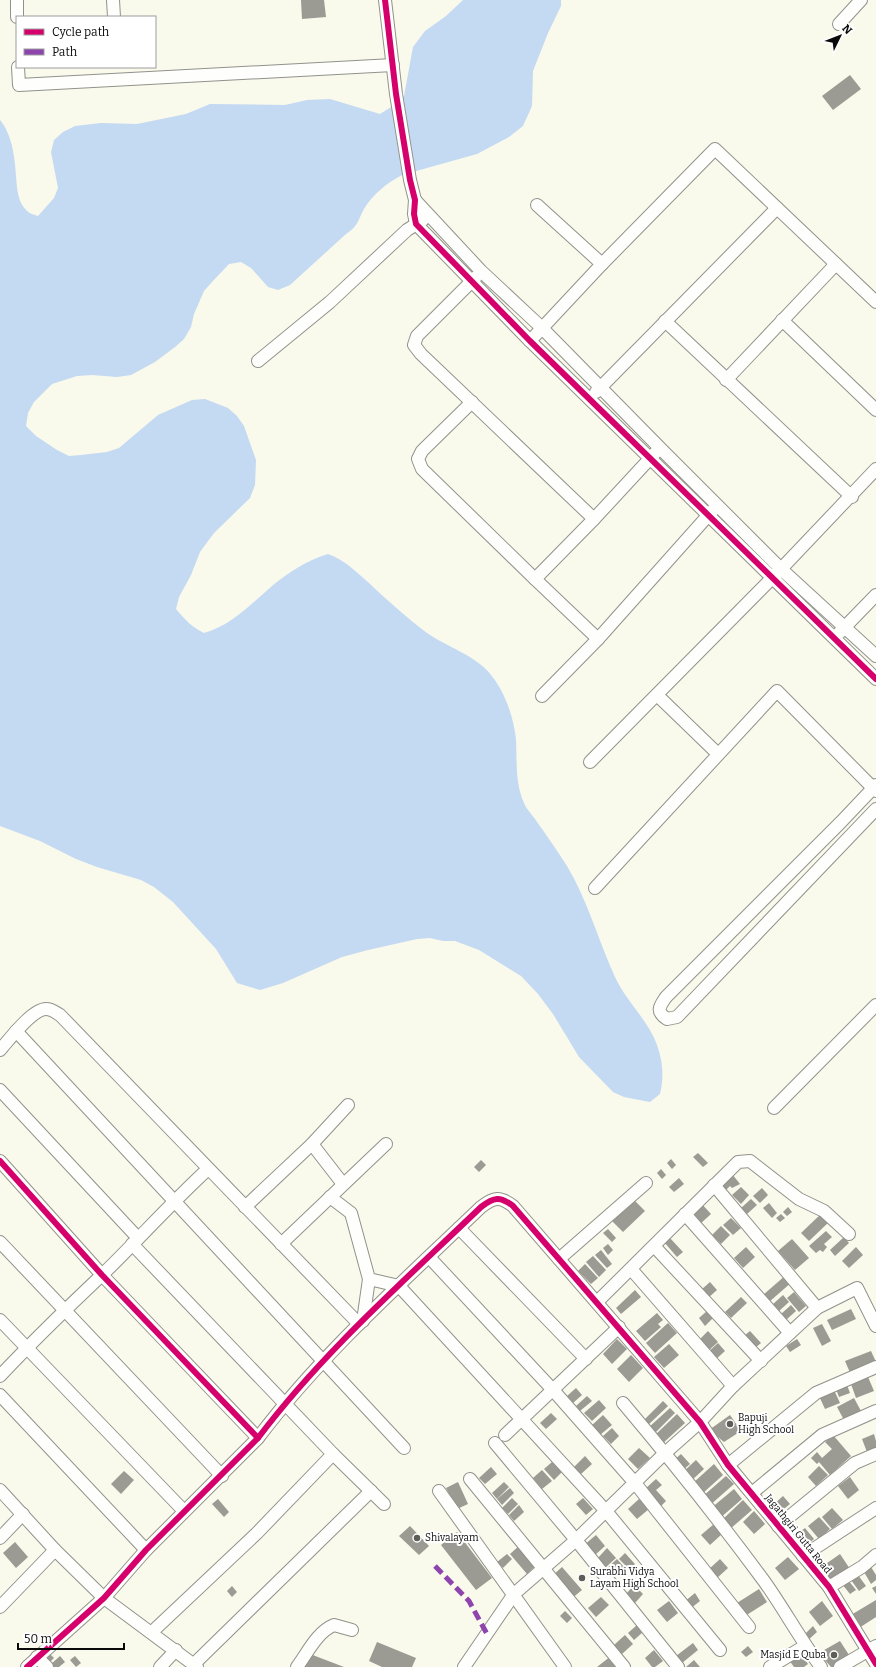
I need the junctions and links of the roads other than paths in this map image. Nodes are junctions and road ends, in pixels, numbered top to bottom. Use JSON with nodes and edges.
{"nodes":[{"id":1,"x":17,"y":0,"type":"edge"},
{"id":2,"x":113,"y":0,"type":"edge"},
{"id":3,"x":385,"y":0,"type":"edge"},
{"id":4,"x":861,"y":0,"type":"edge"},
{"id":5,"x":17,"y":16,"type":"edge"},
{"id":6,"x":114,"y":16,"type":"edge"},
{"id":7,"x":839,"y":24,"type":"dead end"},
{"id":8,"x":393,"y":65,"type":"junction"},
{"id":9,"x":18,"y":68,"type":"edge"},
{"id":10,"x":118,"y":73,"type":"edge"},
{"id":11,"x":415,"y":200,"type":"junction"},
{"id":12,"x":537,"y":205,"type":"dead end"},
{"id":13,"x":778,"y":208,"type":"junction"},
{"id":14,"x":429,"y":217,"type":"junction"},
{"id":15,"x":416,"y":224,"type":"junction"},
{"id":16,"x":602,"y":264,"type":"junction"},
{"id":17,"x":836,"y":264,"type":"junction"},
{"id":18,"x":481,"y":271,"type":"junction"},
{"id":19,"x":471,"y":281,"type":"junction"},
{"id":20,"x":876,"y":302,"type":"edge"},
{"id":21,"x":782,"y":320,"type":"junction"},
{"id":22,"x":664,"y":321,"type":"junction"},
{"id":23,"x":541,"y":327,"type":"junction"},
{"id":24,"x":530,"y":341,"type":"junction"},
{"id":25,"x":258,"y":361,"type":"dead end"},
{"id":26,"x":726,"y":380,"type":"junction"},
{"id":27,"x":601,"y":387,"type":"junction"},
{"id":28,"x":590,"y":398,"type":"junction"},
{"id":29,"x":472,"y":402,"type":"junction"},
{"id":30,"x":876,"y":410,"type":"edge"},
{"id":31,"x":660,"y":448,"type":"junction"},
{"id":32,"x":651,"y":458,"type":"junction"},
{"id":33,"x":876,"y":469,"type":"edge"},
{"id":34,"x":852,"y":497,"type":"junction"},
{"id":35,"x":717,"y":504,"type":"junction"},
{"id":36,"x":708,"y":515,"type":"junction"},
{"id":37,"x":594,"y":520,"type":"junction"},
{"id":38,"x":781,"y":569,"type":"junction"},
{"id":39,"x":535,"y":579,"type":"junction"},
{"id":40,"x":772,"y":579,"type":"junction"},
{"id":41,"x":876,"y":595,"type":"edge"},
{"id":42,"x":844,"y":627,"type":"junction"},
{"id":43,"x":598,"y":639,"type":"junction"},
{"id":44,"x":834,"y":639,"type":"junction"},
{"id":45,"x":876,"y":656,"type":"edge"},
{"id":46,"x":876,"y":679,"type":"edge"},
{"id":47,"x":657,"y":695,"type":"junction"},
{"id":48,"x":542,"y":696,"type":"dead end"},
{"id":49,"x":718,"y":754,"type":"junction"},
{"id":50,"x":590,"y":762,"type":"dead end"},
{"id":51,"x":875,"y":788,"type":"edge"},
{"id":52,"x":876,"y":809,"type":"edge"},
{"id":53,"x":595,"y":888,"type":"dead end"},
{"id":54,"x":876,"y":1005,"type":"edge"},
{"id":55,"x":16,"y":1031,"type":"junction"},
{"id":56,"x":0,"y":1050,"type":"edge"},
{"id":57,"x":0,"y":1090,"type":"edge"},
{"id":58,"x":348,"y":1105,"type":"dead end"},
{"id":59,"x":774,"y":1108,"type":"dead end"},
{"id":60,"x":312,"y":1144,"type":"junction"},
{"id":61,"x":386,"y":1144,"type":"dead end"},
{"id":62,"x":0,"y":1161,"type":"edge"},
{"id":63,"x":208,"y":1169,"type":"junction"},
{"id":64,"x":646,"y":1182,"type":"dead end"},
{"id":65,"x":343,"y":1184,"type":"junction"},
{"id":66,"x":714,"y":1185,"type":"junction"},
{"id":67,"x":330,"y":1198,"type":"junction"},
{"id":68,"x":174,"y":1201,"type":"junction"},
{"id":69,"x":245,"y":1207,"type":"junction"},
{"id":70,"x":685,"y":1214,"type":"junction"},
{"id":71,"x":459,"y":1228,"type":"junction"},
{"id":72,"x":849,"y":1234,"type":"dead end"},
{"id":73,"x":135,"y":1241,"type":"junction"},
{"id":74,"x":0,"y":1242,"type":"edge"},
{"id":75,"x":281,"y":1244,"type":"junction"},
{"id":76,"x":654,"y":1246,"type":"junction"},
{"id":77,"x":429,"y":1257,"type":"junction"},
{"id":78,"x":559,"y":1259,"type":"junction"},
{"id":79,"x":631,"y":1269,"type":"junction"},
{"id":80,"x":102,"y":1275,"type":"junction"},
{"id":81,"x":369,"y":1279,"type":"junction"},
{"id":82,"x":399,"y":1286,"type":"junction"},
{"id":83,"x":598,"y":1302,"type":"junction"},
{"id":84,"x":817,"y":1308,"type":"junction"},
{"id":85,"x":64,"y":1310,"type":"junction"},
{"id":86,"x":0,"y":1320,"type":"edge"},
{"id":87,"x":361,"y":1322,"type":"junction"},
{"id":88,"x":876,"y":1326,"type":"edge"},
{"id":89,"x":619,"y":1327,"type":"junction"},
{"id":90,"x":790,"y":1333,"type":"junction"},
{"id":91,"x":26,"y":1348,"type":"junction"},
{"id":92,"x":586,"y":1359,"type":"junction"},
{"id":93,"x":323,"y":1361,"type":"junction"},
{"id":94,"x":760,"y":1361,"type":"junction"},
{"id":95,"x":876,"y":1367,"type":"edge"},
{"id":96,"x":0,"y":1376,"type":"edge"},
{"id":97,"x":733,"y":1386,"type":"junction"},
{"id":98,"x":554,"y":1390,"type":"junction"},
{"id":99,"x":0,"y":1395,"type":"edge"},
{"id":100,"x":623,"y":1403,"type":"dead end"},
{"id":101,"x":284,"y":1404,"type":"junction"},
{"id":102,"x":876,"y":1412,"type":"edge"},
{"id":103,"x":522,"y":1419,"type":"junction"},
{"id":104,"x":700,"y":1422,"type":"junction"},
{"id":105,"x":505,"y":1435,"type":"dead end"},
{"id":106,"x":258,"y":1438,"type":"junction"},
{"id":107,"x":495,"y":1443,"type":"dead end"},
{"id":108,"x":404,"y":1448,"type":"dead end"},
{"id":109,"x":665,"y":1453,"type":"junction"},
{"id":110,"x":333,"y":1454,"type":"junction"},
{"id":111,"x":876,"y":1454,"type":"edge"},
{"id":112,"x":728,"y":1465,"type":"junction"},
{"id":113,"x":222,"y":1476,"type":"junction"},
{"id":114,"x":470,"y":1479,"type":"dead end"},
{"id":115,"x":635,"y":1483,"type":"junction"},
{"id":116,"x":0,"y":1490,"type":"edge"},
{"id":117,"x":371,"y":1491,"type":"junction"},
{"id":118,"x":439,"y":1491,"type":"dead end"},
{"id":119,"x":752,"y":1493,"type":"junction"},
{"id":120,"x":384,"y":1504,"type":"dead end"},
{"id":121,"x":876,"y":1508,"type":"edge"},
{"id":122,"x":184,"y":1511,"type":"junction"},
{"id":123,"x":606,"y":1511,"type":"junction"},
{"id":124,"x":23,"y":1514,"type":"junction"},
{"id":125,"x":778,"y":1526,"type":"junction"},
{"id":126,"x":0,"y":1538,"type":"edge"},
{"id":127,"x":576,"y":1540,"type":"junction"},
{"id":128,"x":55,"y":1550,"type":"junction"},
{"id":129,"x":146,"y":1550,"type":"junction"},
{"id":130,"x":876,"y":1555,"type":"edge"},
{"id":131,"x":803,"y":1556,"type":"junction"},
{"id":132,"x":543,"y":1569,"type":"junction"},
{"id":133,"x":829,"y":1588,"type":"junction"},
{"id":134,"x":514,"y":1594,"type":"junction"},
{"id":135,"x":104,"y":1598,"type":"junction"},
{"id":136,"x":0,"y":1607,"type":"edge"},
{"id":137,"x":749,"y":1627,"type":"dead end"},
{"id":138,"x":352,"y":1630,"type":"dead end"},
{"id":139,"x":152,"y":1632,"type":"junction"},
{"id":140,"x":805,"y":1646,"type":"junction"},
{"id":141,"x":871,"y":1649,"type":"edge"},
{"id":142,"x":176,"y":1650,"type":"junction"},
{"id":143,"x":720,"y":1650,"type":"dead end"},
{"id":144,"x":37,"y":1657,"type":"junction"},
{"id":145,"x":876,"y":1664,"type":"edge"},
{"id":146,"x":195,"y":1666,"type":"edge"},
{"id":147,"x":27,"y":1667,"type":"edge"},
{"id":148,"x":48,"y":1667,"type":"edge"},
{"id":149,"x":160,"y":1667,"type":"edge"},
{"id":150,"x":297,"y":1667,"type":"edge"},
{"id":151,"x":464,"y":1667,"type":"edge"},
{"id":152,"x":565,"y":1667,"type":"edge"},
{"id":153,"x":624,"y":1667,"type":"edge"},
{"id":154,"x":678,"y":1667,"type":"edge"},
{"id":155,"x":770,"y":1667,"type":"edge"},
{"id":156,"x":821,"y":1667,"type":"edge"},
{"id":157,"x":840,"y":1667,"type":"edge"}],
"edges":[{"from":1,"to":5,"type":"street"},
{"from":2,"to":6,"type":"street"},
{"from":3,"to":8,"type":"street"},
{"from":4,"to":7,"type":"street"},
{"from":8,"to":10,"type":"street"},
{"from":8,"to":11,"type":"street"},
{"from":9,"to":10,"type":"street"},
{"from":11,"to":14,"type":"street"},
{"from":11,"to":15,"type":"street"},
{"from":12,"to":16,"type":"street"},
{"from":13,"to":16,"type":"street"},
{"from":13,"to":17,"type":"street"},
{"from":13,"to":22,"type":"street"},
{"from":14,"to":15,"type":"street"},
{"from":14,"to":18,"type":"street"},
{"from":15,"to":19,"type":"street"},
{"from":15,"to":25,"type":"street"},
{"from":16,"to":23,"type":"street"},
{"from":17,"to":20,"type":"street"},
{"from":17,"to":21,"type":"street"},
{"from":18,"to":19,"type":"street"},
{"from":18,"to":23,"type":"street"},
{"from":19,"to":24,"type":"street"},
{"from":19,"to":29,"type":"street"},
{"from":21,"to":26,"type":"street"},
{"from":21,"to":30,"type":"street"},
{"from":22,"to":26,"type":"street"},
{"from":22,"to":27,"type":"street"},
{"from":23,"to":24,"type":"street"},
{"from":23,"to":27,"type":"street"},
{"from":24,"to":28,"type":"street"},
{"from":26,"to":34,"type":"street"},
{"from":27,"to":28,"type":"street"},
{"from":27,"to":31,"type":"street"},
{"from":28,"to":32,"type":"street"},
{"from":29,"to":37,"type":"street"},
{"from":29,"to":39,"type":"street"},
{"from":31,"to":32,"type":"street"},
{"from":31,"to":35,"type":"street"},
{"from":32,"to":36,"type":"street"},
{"from":32,"to":37,"type":"street"},
{"from":33,"to":34,"type":"street"},
{"from":34,"to":38,"type":"street"},
{"from":35,"to":36,"type":"street"},
{"from":35,"to":38,"type":"street"},
{"from":36,"to":40,"type":"street"},
{"from":36,"to":43,"type":"street"},
{"from":37,"to":39,"type":"street"},
{"from":38,"to":40,"type":"street"},
{"from":38,"to":42,"type":"street"},
{"from":39,"to":43,"type":"street"},
{"from":40,"to":44,"type":"street"},
{"from":40,"to":47,"type":"street"},
{"from":41,"to":42,"type":"street"},
{"from":42,"to":44,"type":"street"},
{"from":42,"to":45,"type":"street"},
{"from":43,"to":48,"type":"street"},
{"from":44,"to":46,"type":"street"},
{"from":47,"to":49,"type":"street"},
{"from":47,"to":50,"type":"street"},
{"from":49,"to":51,"type":"street"},
{"from":49,"to":53,"type":"street"},
{"from":51,"to":52,"type":"street"},
{"from":54,"to":59,"type":"street"},
{"from":55,"to":56,"type":"street"},
{"from":55,"to":63,"type":"street"},
{"from":55,"to":68,"type":"street"},
{"from":57,"to":73,"type":"street"},
{"from":58,"to":60,"type":"street"},
{"from":60,"to":65,"type":"street"},
{"from":60,"to":69,"type":"street"},
{"from":61,"to":65,"type":"street"},
{"from":62,"to":80,"type":"street"},
{"from":63,"to":68,"type":"street"},
{"from":63,"to":69,"type":"street"},
{"from":64,"to":78,"type":"street"},
{"from":65,"to":67,"type":"street"},
{"from":66,"to":70,"type":"street"},
{"from":66,"to":72,"type":"street"},
{"from":66,"to":84,"type":"street"},
{"from":67,"to":75,"type":"street"},
{"from":67,"to":81,"type":"street"},
{"from":68,"to":73,"type":"street"},
{"from":68,"to":93,"type":"street"},
{"from":69,"to":75,"type":"street"},
{"from":70,"to":76,"type":"street"},
{"from":70,"to":90,"type":"street"},
{"from":71,"to":77,"type":"street"},
{"from":71,"to":78,"type":"street","name":"Jagathgiri Gutta Road"},
{"from":71,"to":92,"type":"street"},
{"from":73,"to":80,"type":"street"},
{"from":73,"to":101,"type":"street"},
{"from":74,"to":85,"type":"street"},
{"from":75,"to":87,"type":"street"},
{"from":76,"to":79,"type":"street"},
{"from":76,"to":94,"type":"street"},
{"from":77,"to":82,"type":"street"},
{"from":77,"to":98,"type":"street"},
{"from":78,"to":83,"type":"street","name":"Jagathgiri Gutta Road"},
{"from":79,"to":83,"type":"street"},
{"from":79,"to":97,"type":"street"},
{"from":80,"to":85,"type":"street"},
{"from":80,"to":106,"type":"street"},
{"from":81,"to":82,"type":"street"},
{"from":81,"to":87,"type":"street"},
{"from":82,"to":87,"type":"street"},
{"from":82,"to":103,"type":"street"},
{"from":83,"to":89,"type":"street","name":"Jagathgiri Gutta Road"},
{"from":84,"to":88,"type":"street"},
{"from":84,"to":90,"type":"street"},
{"from":85,"to":91,"type":"street"},
{"from":85,"to":113,"type":"street"},
{"from":86,"to":91,"type":"street"},
{"from":87,"to":93,"type":"street"},
{"from":89,"to":92,"type":"street"},
{"from":89,"to":104,"type":"street","name":"Jagathgiri Gutta Road"},
{"from":90,"to":94,"type":"street"},
{"from":91,"to":96,"type":"street"},
{"from":91,"to":122,"type":"street"},
{"from":92,"to":98,"type":"street"},
{"from":93,"to":101,"type":"street"},
{"from":93,"to":108,"type":"street"},
{"from":94,"to":97,"type":"street"},
{"from":95,"to":112,"type":"street"},
{"from":97,"to":104,"type":"street"},
{"from":98,"to":103,"type":"street"},
{"from":98,"to":115,"type":"street"},
{"from":99,"to":129,"type":"street"},
{"from":100,"to":109,"type":"street"},
{"from":101,"to":106,"type":"street"},
{"from":101,"to":110,"type":"street"},
{"from":102,"to":119,"type":"street"},
{"from":103,"to":105,"type":"street"},
{"from":103,"to":123,"type":"street"},
{"from":104,"to":109,"type":"street"},
{"from":104,"to":112,"type":"street","name":"Jagathgiri Gutta Road"},
{"from":106,"to":113,"type":"street"},
{"from":107,"to":127,"type":"street"},
{"from":109,"to":115,"type":"street"},
{"from":109,"to":140,"type":"street"},
{"from":110,"to":117,"type":"street"},
{"from":110,"to":139,"type":"street"},
{"from":111,"to":125,"type":"street"},
{"from":112,"to":119,"type":"street","name":"Jagathgiri Gutta Road"},
{"from":113,"to":122,"type":"street"},
{"from":114,"to":132,"type":"street"},
{"from":115,"to":123,"type":"street"},
{"from":115,"to":137,"type":"street"},
{"from":116,"to":124,"type":"street"},
{"from":117,"to":120,"type":"street"},
{"from":117,"to":146,"type":"street"},
{"from":118,"to":134,"type":"street"},
{"from":119,"to":125,"type":"street","name":"Jagathgiri Gutta Road"},
{"from":121,"to":131,"type":"street"},
{"from":122,"to":129,"type":"street"},
{"from":123,"to":127,"type":"street"},
{"from":123,"to":143,"type":"street"},
{"from":124,"to":126,"type":"street"},
{"from":124,"to":128,"type":"street"},
{"from":125,"to":131,"type":"street","name":"Jagathgiri Gutta Road"},
{"from":127,"to":132,"type":"street"},
{"from":127,"to":154,"type":"street"},
{"from":128,"to":135,"type":"street"},
{"from":128,"to":136,"type":"street"},
{"from":129,"to":135,"type":"street"},
{"from":130,"to":133,"type":"street"},
{"from":131,"to":133,"type":"street","name":"Jagathgiri Gutta Road"},
{"from":132,"to":134,"type":"street"},
{"from":132,"to":153,"type":"street"},
{"from":133,"to":141,"type":"street","name":"Jagathgiri Gutta Road"},
{"from":134,"to":151,"type":"street"},
{"from":134,"to":152,"type":"street"},
{"from":135,"to":139,"type":"street"},
{"from":135,"to":144,"type":"street"},
{"from":138,"to":150,"type":"street"},
{"from":139,"to":142,"type":"street"},
{"from":140,"to":155,"type":"street"},
{"from":140,"to":156,"type":"street"},
{"from":141,"to":145,"type":"street","name":"Jagathgiri Gutta Road"},
{"from":141,"to":157,"type":"street"},
{"from":142,"to":146,"type":"street"},
{"from":142,"to":149,"type":"street"},
{"from":144,"to":147,"type":"street"},
{"from":144,"to":148,"type":"street"}]}
